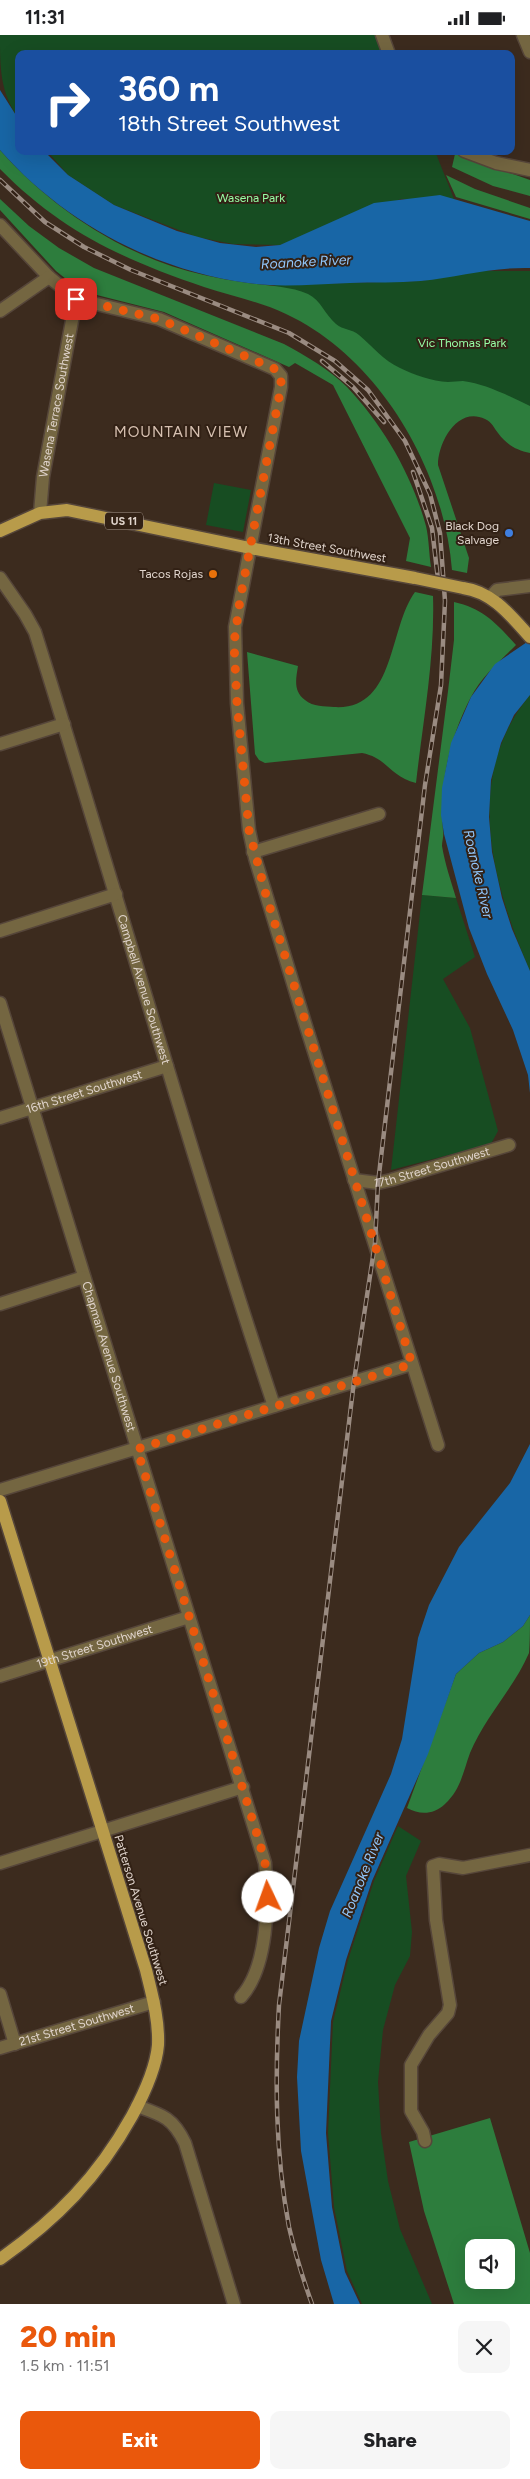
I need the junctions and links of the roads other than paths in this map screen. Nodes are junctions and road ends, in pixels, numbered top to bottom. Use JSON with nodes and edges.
{"nodes":[{"id":1,"x":382,"y":35,"type":"edge"},
{"id":2,"x":524,"y":35,"type":"edge"},
{"id":3,"x":388,"y":50,"type":"edge"},
{"id":4,"x":530,"y":52,"type":"edge"},
{"id":5,"x":475,"y":155,"type":"edge"},
{"id":6,"x":530,"y":170,"type":"edge"},
{"id":7,"x":0,"y":225,"type":"edge"},
{"id":8,"x":49,"y":277,"type":"junction"},
{"id":9,"x":76,"y":299,"type":"junction"},
{"id":10,"x":0,"y":311,"type":"edge"},
{"id":11,"x":40,"y":513,"type":"junction"},
{"id":12,"x":0,"y":531,"type":"edge"},
{"id":13,"x":250,"y":547,"type":"junction"},
{"id":14,"x":0,"y":578,"type":"edge"},
{"id":15,"x":530,"y":586,"type":"edge"},
{"id":16,"x":490,"y":598,"type":"junction"},
{"id":17,"x":530,"y":637,"type":"edge"},
{"id":18,"x":64,"y":724,"type":"junction"},
{"id":19,"x":0,"y":744,"type":"edge"},
{"id":20,"x":379,"y":814,"type":"dead end"},
{"id":21,"x":253,"y":852,"type":"junction"},
{"id":22,"x":116,"y":894,"type":"junction"},
{"id":23,"x":0,"y":931,"type":"edge"},
{"id":24,"x":0,"y":1003,"type":"edge"},
{"id":25,"x":167,"y":1067,"type":"junction"},
{"id":26,"x":32,"y":1107,"type":"junction"},
{"id":27,"x":0,"y":1118,"type":"edge"},
{"id":28,"x":509,"y":1145,"type":"dead end"},
{"id":29,"x":354,"y":1180,"type":"junction"},
{"id":30,"x":84,"y":1277,"type":"junction"},
{"id":31,"x":0,"y":1304,"type":"edge"},
{"id":32,"x":412,"y":1364,"type":"junction"},
{"id":33,"x":274,"y":1406,"type":"junction"},
{"id":34,"x":438,"y":1445,"type":"dead end"},
{"id":35,"x":137,"y":1449,"type":"junction"},
{"id":36,"x":0,"y":1491,"type":"edge"},
{"id":37,"x":0,"y":1501,"type":"edge"},
{"id":38,"x":188,"y":1617,"type":"junction"},
{"id":39,"x":50,"y":1661,"type":"junction"},
{"id":40,"x":0,"y":1677,"type":"edge"},
{"id":41,"x":243,"y":1787,"type":"junction"},
{"id":42,"x":102,"y":1831,"type":"junction"},
{"id":43,"x":530,"y":1855,"type":"edge"},
{"id":44,"x":0,"y":1863,"type":"edge"},
{"id":45,"x":0,"y":1994,"type":"edge"},
{"id":46,"x":241,"y":1997,"type":"dead end"},
{"id":47,"x":154,"y":2002,"type":"junction"},
{"id":48,"x":15,"y":2044,"type":"junction"},
{"id":49,"x":0,"y":2048,"type":"edge"},
{"id":50,"x":138,"y":2106,"type":"junction"},
{"id":51,"x":425,"y":2141,"type":"dead end"},
{"id":52,"x":0,"y":2259,"type":"edge"},
{"id":53,"x":234,"y":2304,"type":"edge"}],
"edges":[{"from":1,"to":3,"type":"street"},
{"from":2,"to":4,"type":"street"},
{"from":5,"to":6,"type":"street"},
{"from":7,"to":8,"type":"street"},
{"from":8,"to":9,"type":"street"},
{"from":8,"to":10,"type":"street"},
{"from":9,"to":11,"type":"street","name":"Wasena Terrace Southwest"},
{"from":9,"to":13,"type":"street"},
{"from":11,"to":12,"type":"main road","name":"13th Street Southwest","number":"US 11"},
{"from":11,"to":13,"type":"main road","name":"13th Street Southwest","number":"US 11"},
{"from":13,"to":16,"type":"main road","name":"13th Street Southwest","number":"US 11","bridge":true},
{"from":13,"to":21,"type":"street"},
{"from":14,"to":18,"type":"street","name":"Campbell Avenue Southwest"},
{"from":15,"to":16,"type":"street"},
{"from":16,"to":17,"type":"main road","number":"US 11"},
{"from":18,"to":19,"type":"street"},
{"from":18,"to":22,"type":"street","name":"Campbell Avenue Southwest"},
{"from":20,"to":21,"type":"street"},
{"from":21,"to":29,"type":"street"},
{"from":22,"to":23,"type":"street"},
{"from":22,"to":25,"type":"street","name":"Campbell Avenue Southwest"},
{"from":24,"to":26,"type":"street","name":"Chapman Avenue Southwest"},
{"from":25,"to":26,"type":"street","name":"16th Street Southwest"},
{"from":25,"to":33,"type":"street","name":"Campbell Avenue Southwest"},
{"from":26,"to":27,"type":"street","name":"16th Street Southwest"},
{"from":26,"to":30,"type":"street","name":"Chapman Avenue Southwest"},
{"from":28,"to":29,"type":"street","name":"17th Street Southwest"},
{"from":29,"to":32,"type":"street"},
{"from":30,"to":31,"type":"street"},
{"from":30,"to":35,"type":"street","name":"Chapman Avenue Southwest"},
{"from":32,"to":33,"type":"street"},
{"from":32,"to":34,"type":"street"},
{"from":33,"to":35,"type":"street"},
{"from":35,"to":36,"type":"street"},
{"from":35,"to":38,"type":"street","name":"Chapman Avenue Southwest"},
{"from":37,"to":39,"type":"main road","name":"Patterson Avenue Southwest"},
{"from":38,"to":39,"type":"street","name":"19th Street Southwest"},
{"from":38,"to":41,"type":"street","name":"Chapman Avenue Southwest"},
{"from":39,"to":40,"type":"street","name":"19th Street Southwest"},
{"from":39,"to":42,"type":"main road","name":"Patterson Avenue Southwest"},
{"from":41,"to":42,"type":"street"},
{"from":41,"to":46,"type":"street","name":"Chapman Avenue Southwest"},
{"from":42,"to":44,"type":"street"},
{"from":42,"to":47,"type":"main road","name":"Patterson Avenue Southwest"},
{"from":43,"to":51,"type":"street"},
{"from":45,"to":48,"type":"street"},
{"from":47,"to":48,"type":"street","name":"21st Street Southwest"},
{"from":47,"to":50,"type":"main road","name":"Patterson Avenue Southwest"},
{"from":48,"to":49,"type":"street","name":"21st Street Southwest"},
{"from":50,"to":52,"type":"main road","name":"Patterson Avenue Southwest"},
{"from":50,"to":53,"type":"street"}]}
